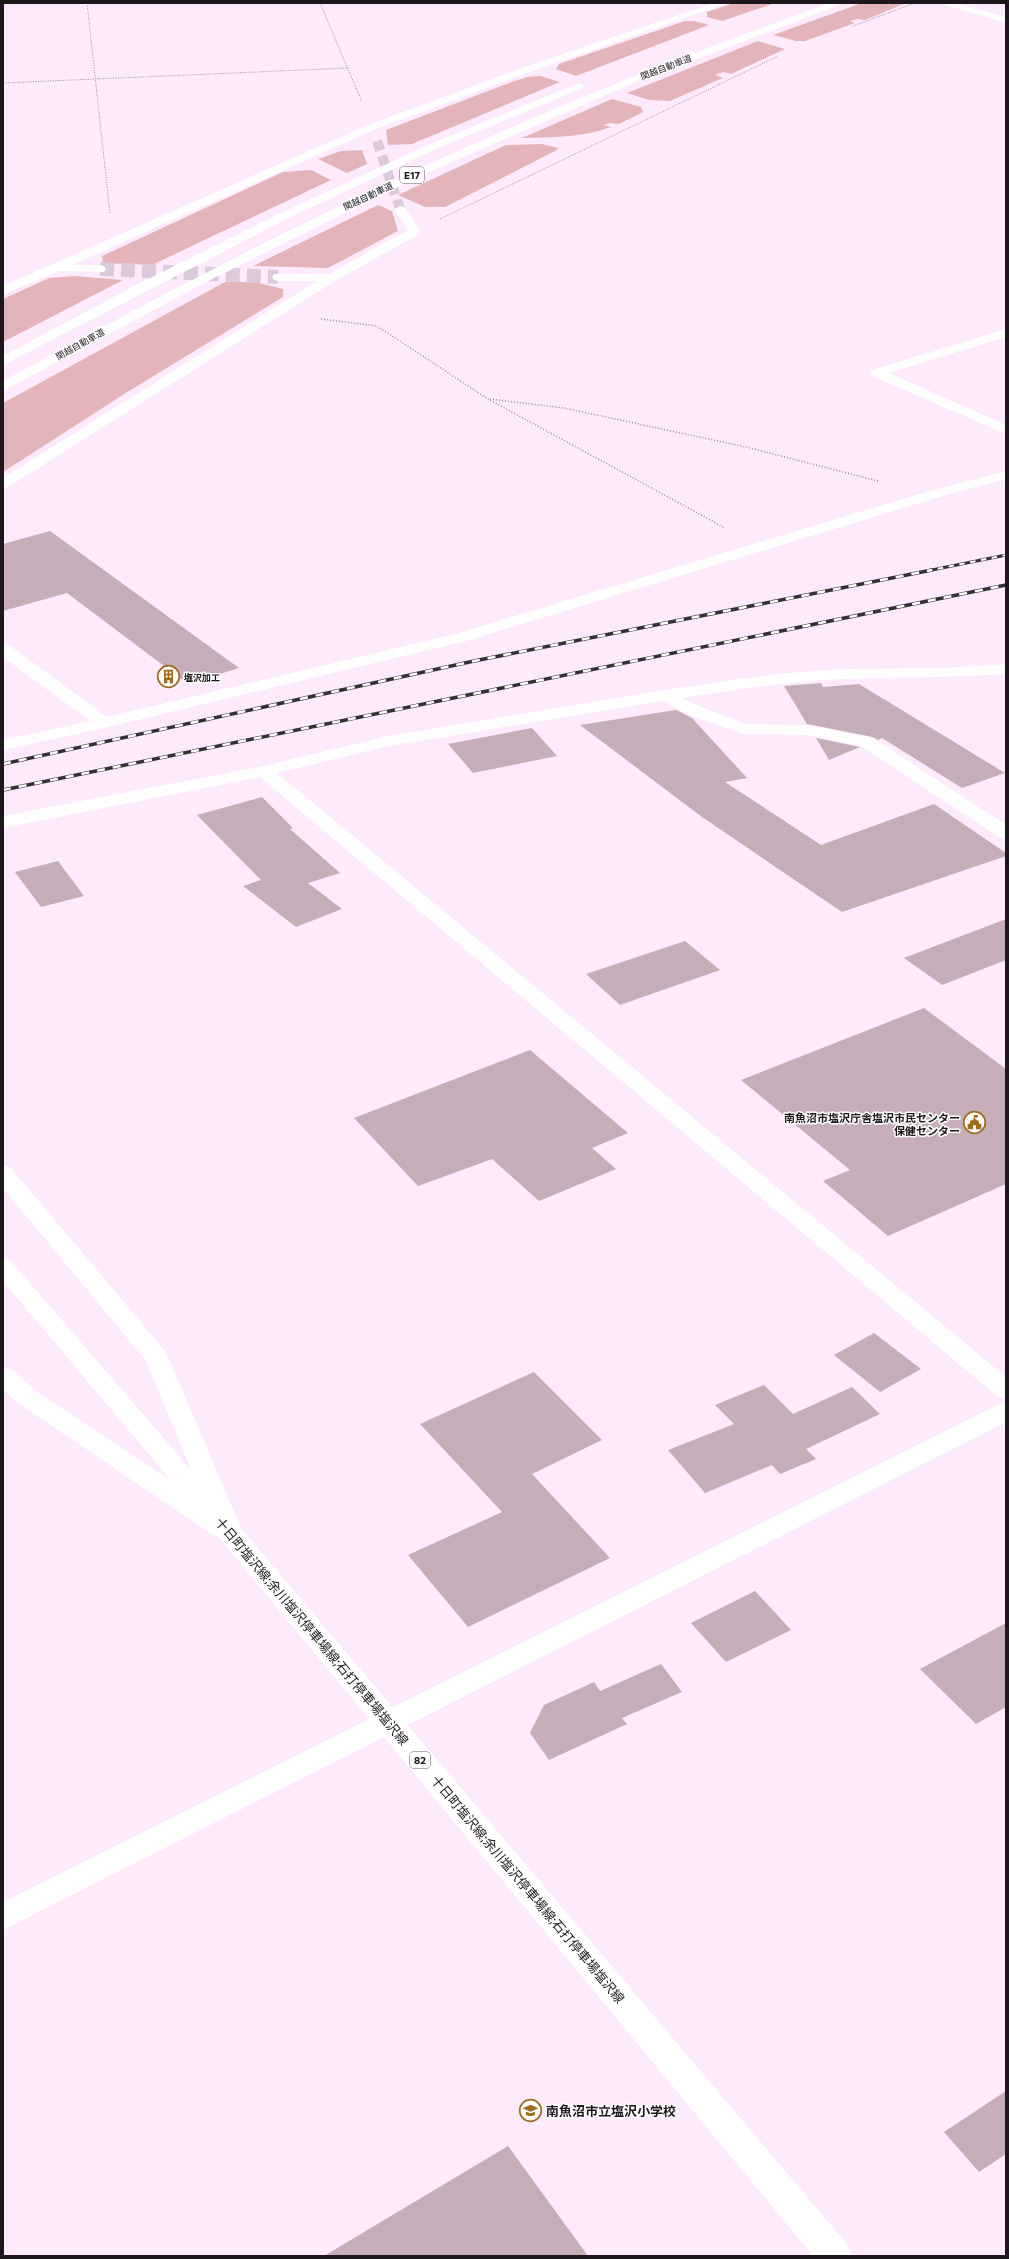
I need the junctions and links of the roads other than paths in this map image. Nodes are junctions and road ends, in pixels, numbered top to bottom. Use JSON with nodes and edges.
{"nodes":[{"id":1,"x":723,"y":3,"type":"edge"},
{"id":2,"x":839,"y":3,"type":"edge"},
{"id":3,"x":944,"y":3,"type":"edge"},
{"id":4,"x":1006,"y":20,"type":"edge"},
{"id":5,"x":586,"y":83,"type":"dead end"},
{"id":6,"x":400,"y":209,"type":"tunnel mouth"},
{"id":7,"x":54,"y":268,"type":"junction"},
{"id":8,"x":100,"y":270,"type":"tunnel mouth"},
{"id":9,"x":278,"y":277,"type":"tunnel mouth"},
{"id":10,"x":331,"y":278,"type":"junction"},
{"id":11,"x":3,"y":291,"type":"edge"},
{"id":12,"x":1006,"y":333,"type":"edge"},
{"id":13,"x":3,"y":361,"type":"edge"},
{"id":14,"x":3,"y":387,"type":"edge"},
{"id":15,"x":1006,"y":430,"type":"edge"},
{"id":16,"x":1006,"y":475,"type":"edge"},
{"id":17,"x":3,"y":484,"type":"edge"},
{"id":18,"x":3,"y":649,"type":"edge"},
{"id":19,"x":1006,"y":669,"type":"edge"},
{"id":20,"x":664,"y":695,"type":"junction"},
{"id":21,"x":104,"y":723,"type":"junction"},
{"id":22,"x":3,"y":745,"type":"edge"},
{"id":23,"x":264,"y":771,"type":"junction"},
{"id":24,"x":3,"y":822,"type":"edge"},
{"id":25,"x":1006,"y":833,"type":"edge"},
{"id":26,"x":3,"y":1173,"type":"edge"},
{"id":27,"x":3,"y":1266,"type":"edge"},
{"id":28,"x":3,"y":1376,"type":"edge"},
{"id":29,"x":1006,"y":1390,"type":"edge"},
{"id":30,"x":1006,"y":1411,"type":"edge"},
{"id":31,"x":231,"y":1534,"type":"junction"},
{"id":32,"x":388,"y":1722,"type":"junction"},
{"id":33,"x":3,"y":1917,"type":"edge"},
{"id":34,"x":834,"y":2256,"type":"edge"}],
"edges":[{"from":1,"to":7,"type":"main road"},
{"from":2,"to":14,"type":"main road","name":"関越自動車道","number":"E17"},
{"from":3,"to":4,"type":"main road"},
{"from":5,"to":13,"type":"main road","name":"関越自動車道","number":"E17"},
{"from":6,"to":10,"type":"main road"},
{"from":7,"to":8,"type":"main road"},
{"from":7,"to":11,"type":"main road"},
{"from":9,"to":10,"type":"main road"},
{"from":10,"to":17,"type":"main road"},
{"from":12,"to":15,"type":"main road"},
{"from":16,"to":21,"type":"main road"},
{"from":18,"to":21,"type":"main road"},
{"from":19,"to":20,"type":"main road"},
{"from":20,"to":23,"type":"main road"},
{"from":20,"to":25,"type":"main road"},
{"from":21,"to":22,"type":"main road"},
{"from":23,"to":24,"type":"main road"},
{"from":23,"to":29,"type":"main road"},
{"from":26,"to":31,"type":"main road"},
{"from":27,"to":31,"type":"main road","name":"十日町塩沢線;余川塩沢停車場線;石打停車場塩沢線","number":"82"},
{"from":28,"to":31,"type":"main road"},
{"from":30,"to":32,"type":"main road"},
{"from":31,"to":32,"type":"main road","name":"十日町塩沢線;余川塩沢停車場線;石打停車場塩沢線","number":"82"},
{"from":32,"to":33,"type":"main road"},
{"from":32,"to":34,"type":"main road","name":"十日町塩沢線;余川塩沢停車場線;石打停車場塩沢線","number":"82"}]}
